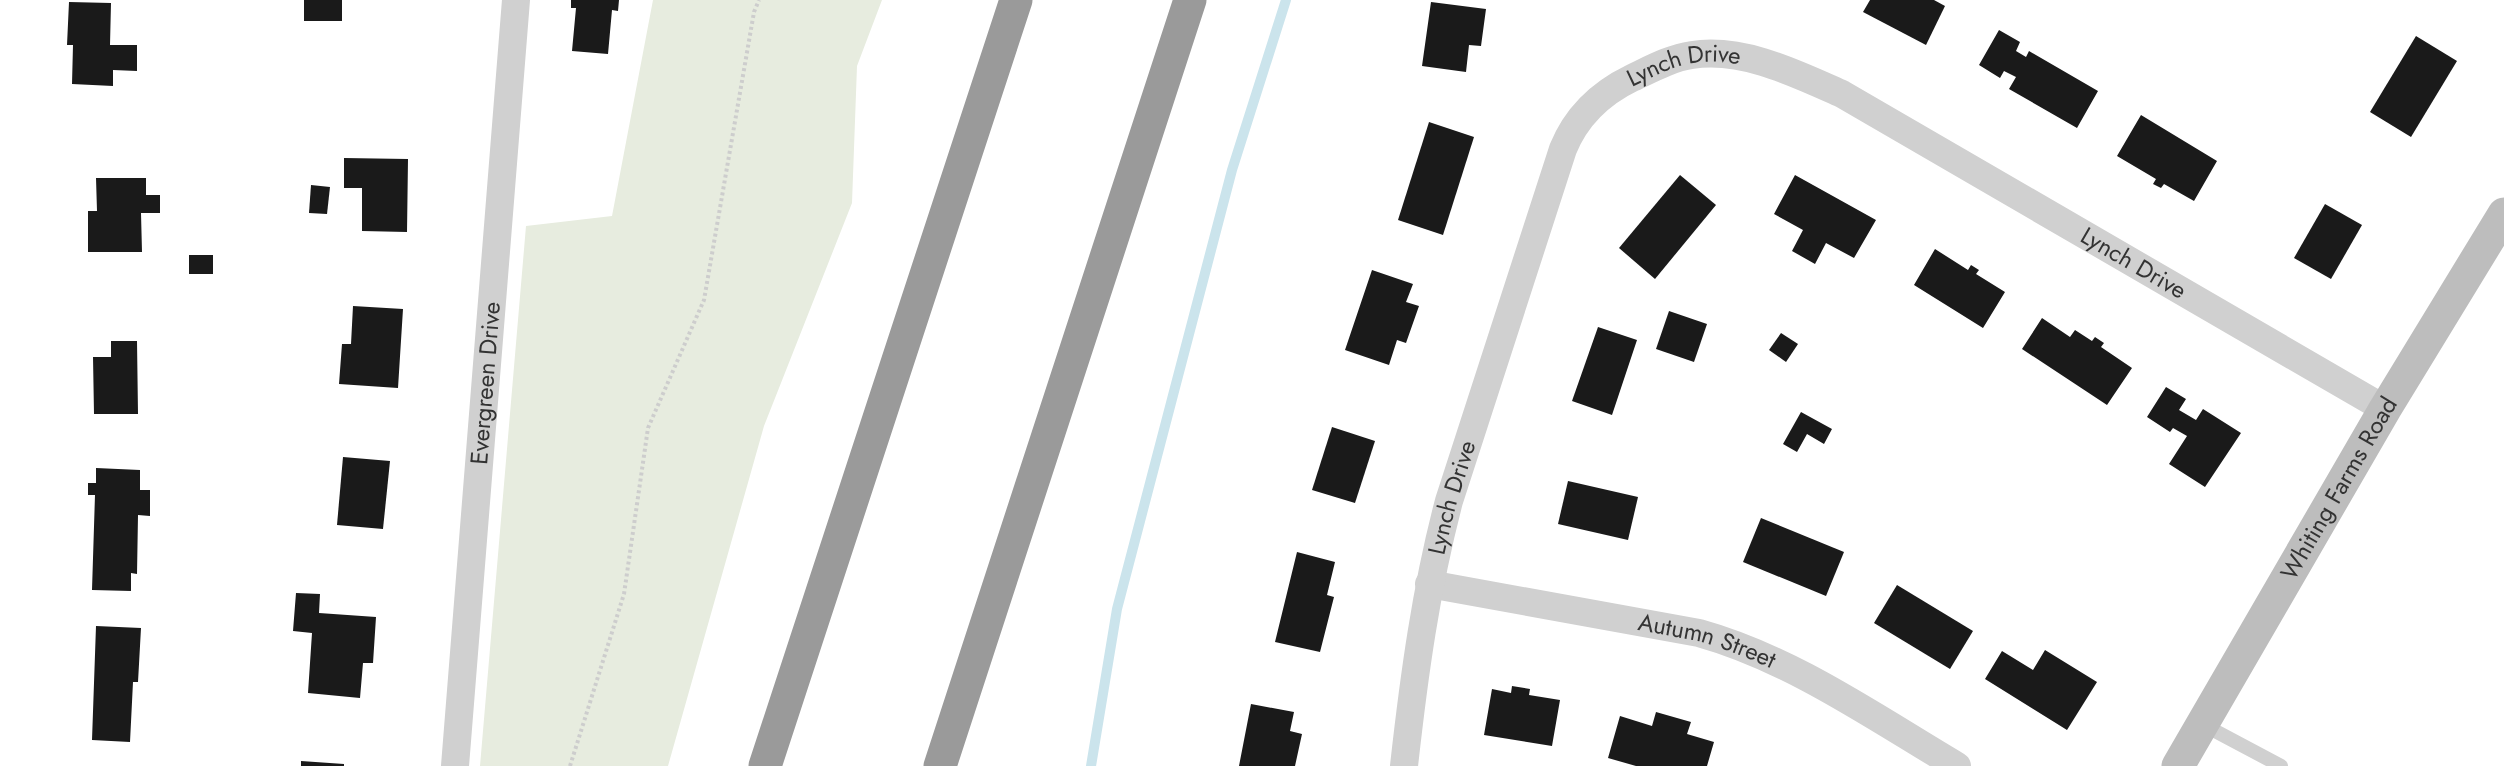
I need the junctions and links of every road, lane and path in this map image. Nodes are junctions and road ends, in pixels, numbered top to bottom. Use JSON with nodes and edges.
{"nodes":[{"id":1,"x":516,"y":0,"type":"edge"},
{"id":2,"x":759,"y":0,"type":"edge"},
{"id":3,"x":1016,"y":0,"type":"edge"},
{"id":4,"x":1190,"y":0,"type":"edge"},
{"id":5,"x":2504,"y":214,"type":"edge"},
{"id":6,"x":2385,"y":409,"type":"junction"},
{"id":7,"x":1429,"y":584,"type":"junction"},
{"id":8,"x":2202,"y":724,"type":"junction"},
{"id":9,"x":455,"y":766,"type":"edge"},
{"id":10,"x":570,"y":766,"type":"edge"},
{"id":11,"x":765,"y":766,"type":"edge"},
{"id":12,"x":940,"y":766,"type":"edge"},
{"id":13,"x":1404,"y":766,"type":"edge"},
{"id":14,"x":1957,"y":766,"type":"edge"},
{"id":15,"x":2178,"y":766,"type":"edge"},
{"id":16,"x":2281,"y":766,"type":"edge"}],
"edges":[{"from":1,"to":9,"type":"street","name":"Evergreen Drive"},
{"from":2,"to":10,"type":"path"},
{"from":3,"to":11,"type":"highway"},
{"from":4,"to":12,"type":"highway"},
{"from":5,"to":6,"type":"main road","name":"Whiting Farms Road"},
{"from":6,"to":7,"type":"street","name":"Lynch Drive"},
{"from":6,"to":8,"type":"main road","name":"Whiting Farms Road"},
{"from":7,"to":13,"type":"street","name":"Lynch Drive"},
{"from":7,"to":14,"type":"street","name":"Autumn Street"},
{"from":8,"to":15,"type":"main road","name":"Whiting Farms Road"},
{"from":8,"to":16,"type":"lane"}]}
